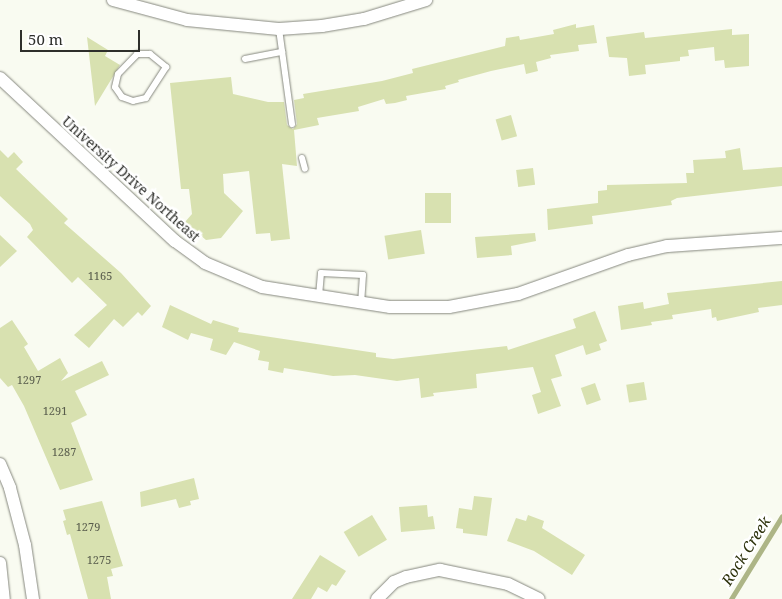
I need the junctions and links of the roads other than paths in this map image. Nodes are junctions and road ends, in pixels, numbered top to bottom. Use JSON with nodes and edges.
{"nodes":[{"id":1,"x":113,"y":0,"type":"edge"},
{"id":2,"x":426,"y":0,"type":"edge"},
{"id":3,"x":279,"y":29,"type":"junction"},
{"id":4,"x":282,"y":52,"type":"junction"},
{"id":5,"x":245,"y":60,"type":"dead end"},
{"id":6,"x":118,"y":74,"type":"joint"},
{"id":7,"x":0,"y":78,"type":"edge"},
{"id":8,"x":292,"y":124,"type":"dead end"},
{"id":9,"x":302,"y":158,"type":"dead end"},
{"id":10,"x":305,"y":169,"type":"dead end"},
{"id":11,"x":782,"y":238,"type":"edge"},
{"id":12,"x":319,"y":297,"type":"junction"},
{"id":13,"x":361,"y":303,"type":"junction"},
{"id":14,"x":1,"y":471,"type":"edge"},
{"id":15,"x":0,"y":563,"type":"edge"},
{"id":16,"x":4,"y":599,"type":"edge"},
{"id":17,"x":33,"y":599,"type":"edge"},
{"id":18,"x":377,"y":599,"type":"edge"},
{"id":19,"x":539,"y":599,"type":"edge"}],
"edges":[{"from":1,"to":3,"type":"street"},
{"from":2,"to":3,"type":"street"},
{"from":3,"to":4,"type":"lane"},
{"from":4,"to":5,"type":"lane"},
{"from":4,"to":8,"type":"lane"},
{"from":6,"to":6,"type":"lane"},
{"from":7,"to":12,"type":"street","name":"University Drive Northeast"},
{"from":9,"to":10,"type":"lane"},
{"from":11,"to":13,"type":"street","name":"University Drive Northeast"},
{"from":12,"to":13,"type":"street","name":"University Drive Northeast"},
{"from":12,"to":13,"type":"lane"},
{"from":14,"to":17,"type":"street"},
{"from":15,"to":16,"type":"street"},
{"from":18,"to":19,"type":"street"}]}
